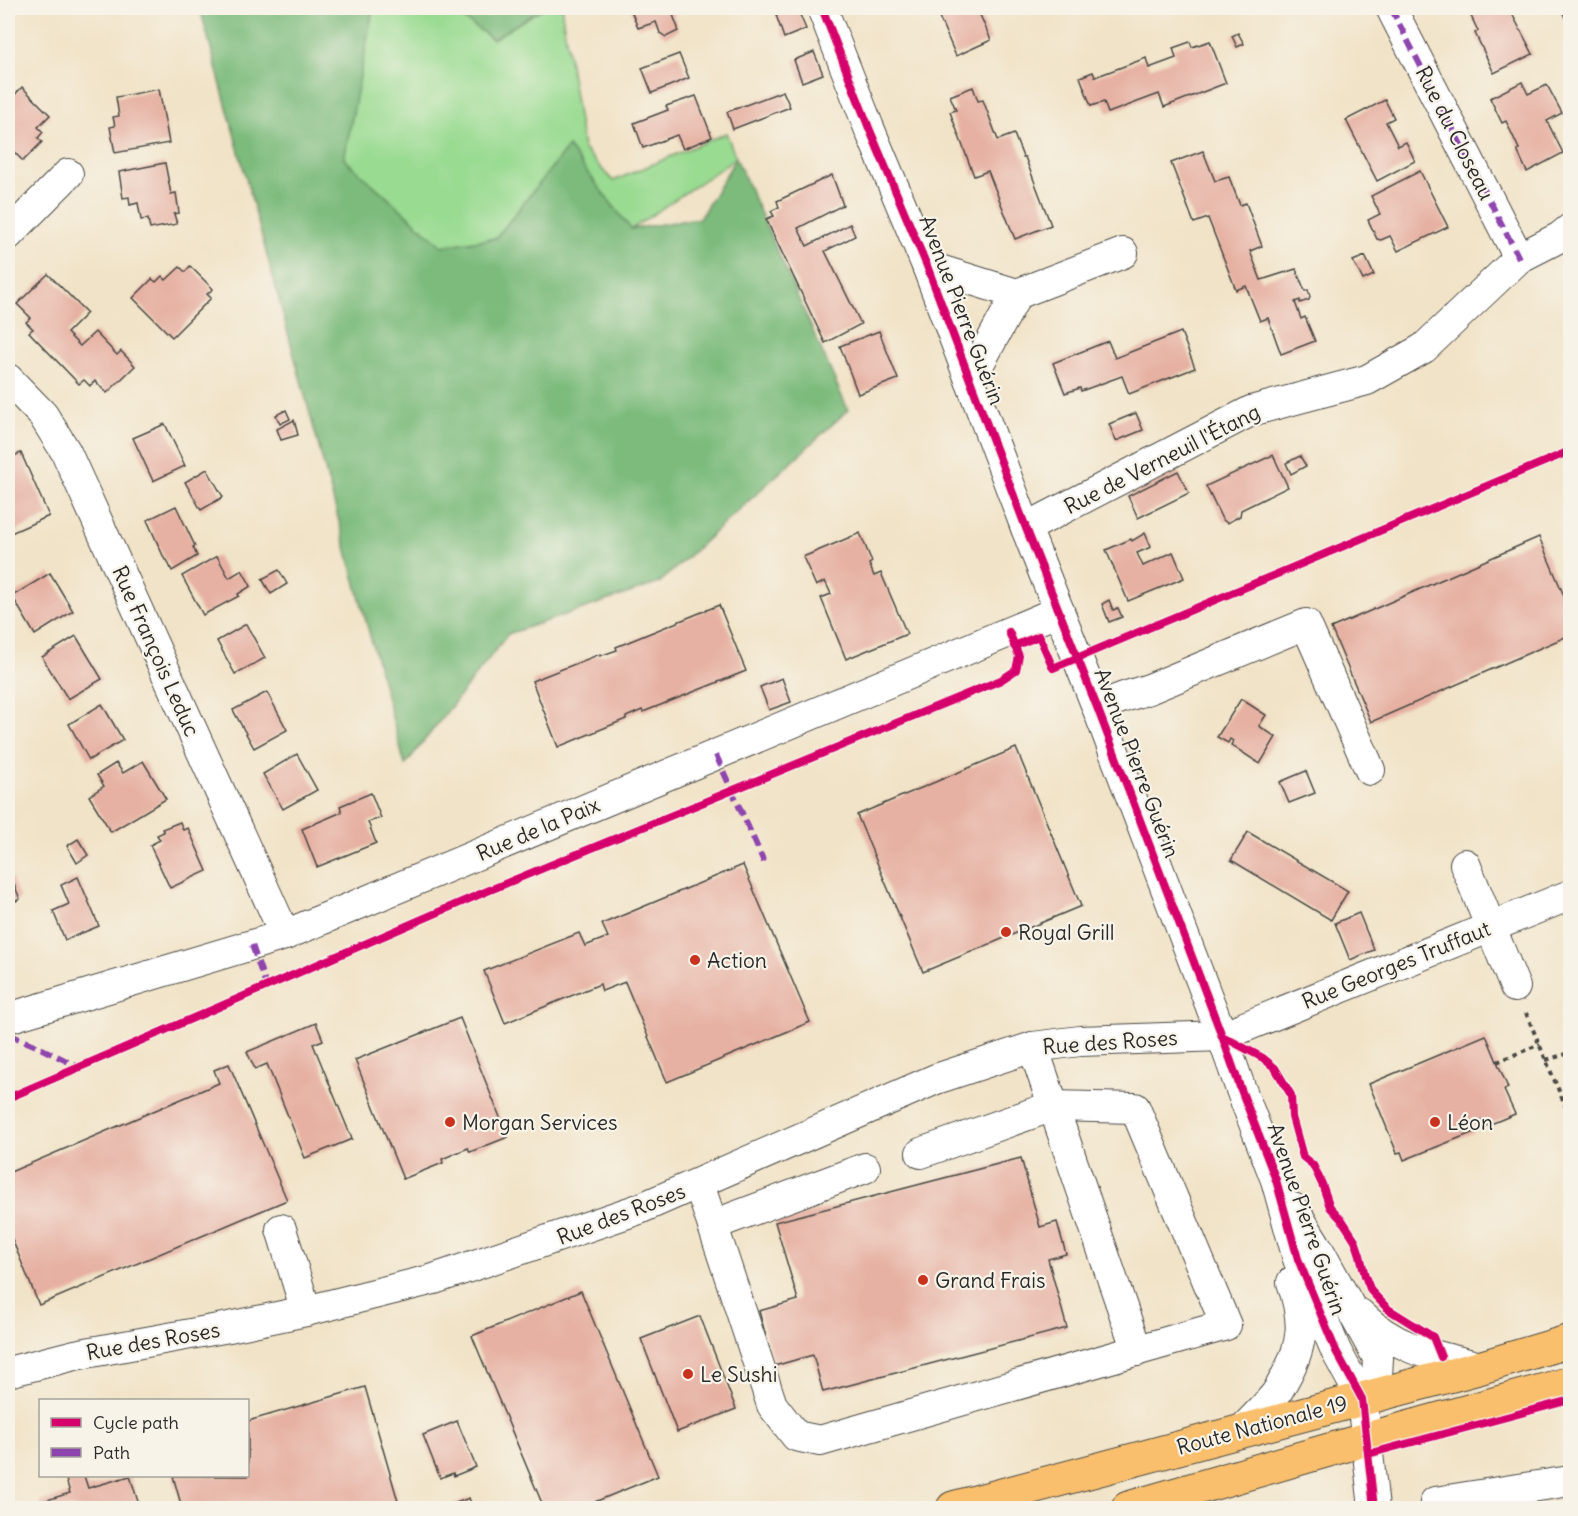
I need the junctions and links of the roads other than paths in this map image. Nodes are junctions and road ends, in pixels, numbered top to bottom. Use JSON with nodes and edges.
{"nodes":[{"id":1,"x":822,"y":8,"type":"edge"},
{"id":2,"x":1391,"y":8,"type":"edge"},
{"id":3,"x":68,"y":174,"type":"dead end"},
{"id":4,"x":1570,"y":229,"type":"edge"},
{"id":5,"x":8,"y":235,"type":"edge"},
{"id":6,"x":1123,"y":253,"type":"dead end"},
{"id":7,"x":1520,"y":258,"type":"junction"},
{"id":8,"x":927,"y":267,"type":"junction"},
{"id":9,"x":1017,"y":294,"type":"junction"},
{"id":10,"x":970,"y":380,"type":"junction"},
{"id":11,"x":10,"y":387,"type":"edge"},
{"id":12,"x":1026,"y":528,"type":"junction"},
{"id":13,"x":1059,"y":611,"type":"junction"},
{"id":14,"x":1097,"y":707,"type":"junction"},
{"id":15,"x":1370,"y":770,"type":"dead end"},
{"id":16,"x":1464,"y":864,"type":"dead end"},
{"id":17,"x":1570,"y":895,"type":"edge"},
{"id":18,"x":1490,"y":927,"type":"junction"},
{"id":19,"x":285,"y":935,"type":"junction"},
{"id":20,"x":1515,"y":987,"type":"road end"},
{"id":21,"x":8,"y":1018,"type":"edge"},
{"id":22,"x":1222,"y":1036,"type":"junction"},
{"id":23,"x":1033,"y":1047,"type":"junction"},
{"id":24,"x":1053,"y":1106,"type":"junction"},
{"id":25,"x":921,"y":1153,"type":"dead end"},
{"id":26,"x":865,"y":1168,"type":"dead end"},
{"id":27,"x":1276,"y":1179,"type":"junction"},
{"id":28,"x":699,"y":1184,"type":"junction"},
{"id":29,"x":713,"y":1225,"type":"junction"},
{"id":30,"x":281,"y":1230,"type":"dead end"},
{"id":31,"x":1346,"y":1299,"type":"junction"},
{"id":32,"x":306,"y":1311,"type":"junction"},
{"id":33,"x":1570,"y":1341,"type":"edge"},
{"id":34,"x":1137,"y":1351,"type":"junction"},
{"id":35,"x":1482,"y":1367,"type":"junction"},
{"id":36,"x":8,"y":1372,"type":"edge"},
{"id":37,"x":1570,"y":1383,"type":"edge"},
{"id":38,"x":1362,"y":1399,"type":"junction"},
{"id":39,"x":1242,"y":1430,"type":"junction"},
{"id":40,"x":1366,"y":1439,"type":"junction"},
{"id":41,"x":1570,"y":1481,"type":"edge"},
{"id":42,"x":953,"y":1509,"type":"edge"},
{"id":43,"x":1128,"y":1509,"type":"edge"},
{"id":44,"x":1374,"y":1509,"type":"edge"},
{"id":45,"x":1436,"y":1509,"type":"edge"}],
"edges":[{"from":1,"to":8,"type":"street","name":"Avenue Pierre Guérin"},
{"from":2,"to":7,"type":"street","name":"Rue du Closeau"},
{"from":3,"to":5,"type":"street"},
{"from":4,"to":7,"type":"street","name":"Rue de Verneuil l'Étang"},
{"from":6,"to":9,"type":"street"},
{"from":7,"to":12,"type":"street","name":"Rue de Verneuil l'Étang"},
{"from":8,"to":9,"type":"street"},
{"from":8,"to":10,"type":"street","name":"Avenue Pierre Guérin"},
{"from":9,"to":10,"type":"street"},
{"from":10,"to":12,"type":"street","name":"Avenue Pierre Guérin"},
{"from":11,"to":19,"type":"street","name":"Rue François Leduc"},
{"from":12,"to":13,"type":"street","name":"Avenue Pierre Guérin"},
{"from":13,"to":14,"type":"street","name":"Avenue Pierre Guérin"},
{"from":13,"to":19,"type":"street","name":"Rue de la Paix"},
{"from":14,"to":15,"type":"street"},
{"from":14,"to":22,"type":"street","name":"Avenue Pierre Guérin"},
{"from":16,"to":18,"type":"street"},
{"from":17,"to":18,"type":"street","name":"Rue Georges Truffaut"},
{"from":18,"to":20,"type":"street"},
{"from":18,"to":22,"type":"street","name":"Rue Georges Truffaut"},
{"from":19,"to":21,"type":"street","name":"Rue de la Paix"},
{"from":22,"to":23,"type":"street","name":"Rue des Roses"},
{"from":22,"to":27,"type":"street","name":"Avenue Pierre Guérin"},
{"from":23,"to":24,"type":"street"},
{"from":23,"to":28,"type":"street","name":"Rue des Roses"},
{"from":24,"to":25,"type":"street"},
{"from":24,"to":34,"type":"street"},
{"from":24,"to":34,"type":"street"},
{"from":26,"to":29,"type":"street"},
{"from":27,"to":31,"type":"street","name":"Avenue Pierre Guérin"},
{"from":27,"to":38,"type":"street","name":"Avenue Pierre Guérin"},
{"from":27,"to":39,"type":"street"},
{"from":28,"to":29,"type":"street"},
{"from":28,"to":32,"type":"street","name":"Rue des Roses"},
{"from":29,"to":34,"type":"street"},
{"from":30,"to":32,"type":"street"},
{"from":31,"to":35,"type":"street"},
{"from":31,"to":38,"type":"street","name":"Avenue Pierre Guérin"},
{"from":32,"to":36,"type":"street","name":"Rue des Roses"},
{"from":33,"to":35,"type":"main road","name":"Route Nationale 19"},
{"from":35,"to":38,"type":"main road","name":"Route Nationale 19"},
{"from":37,"to":40,"type":"main road","name":"Route Nationale 19"},
{"from":38,"to":39,"type":"main road","name":"Route Nationale 19"},
{"from":38,"to":40,"type":"street"},
{"from":39,"to":42,"type":"main road","name":"Route Nationale 19"},
{"from":40,"to":43,"type":"main road","name":"Route Nationale 19"},
{"from":40,"to":44,"type":"street"},
{"from":41,"to":45,"type":"street"}]}
